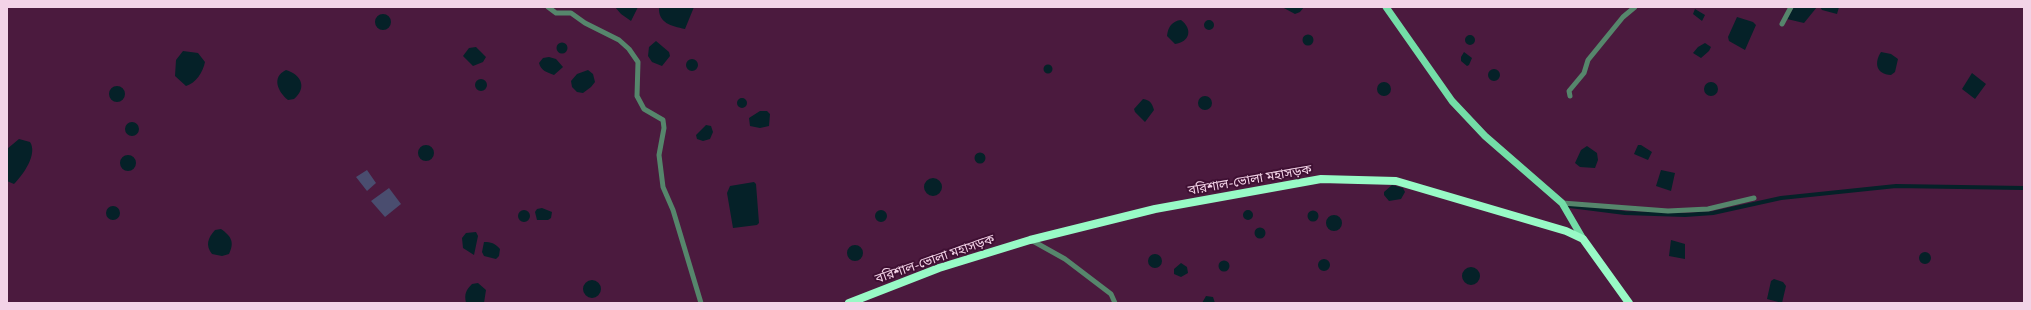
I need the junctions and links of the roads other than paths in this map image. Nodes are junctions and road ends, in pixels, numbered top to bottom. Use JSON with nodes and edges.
{"nodes":[{"id":1,"x":548,"y":7,"type":"edge"},
{"id":2,"x":1386,"y":7,"type":"edge"},
{"id":3,"x":1635,"y":7,"type":"edge"},
{"id":4,"x":1791,"y":7,"type":"edge"},
{"id":5,"x":1782,"y":24,"type":"dead end"},
{"id":6,"x":1570,"y":96,"type":"dead end"},
{"id":7,"x":1754,"y":198,"type":"dead end"},
{"id":8,"x":1562,"y":203,"type":"junction"},
{"id":9,"x":1583,"y":239,"type":"junction"},
{"id":10,"x":1030,"y":240,"type":"junction"},
{"id":11,"x":701,"y":303,"type":"edge"},
{"id":12,"x":849,"y":303,"type":"edge"},
{"id":13,"x":1115,"y":303,"type":"edge"},
{"id":14,"x":1629,"y":303,"type":"edge"}],
"edges":[{"from":1,"to":11,"type":"street"},
{"from":2,"to":8,"type":"main road"},
{"from":3,"to":6,"type":"street"},
{"from":4,"to":5,"type":"street"},
{"from":7,"to":8,"type":"street"},
{"from":8,"to":9,"type":"main road"},
{"from":9,"to":10,"type":"highway","name":"বরিশাল-ভোলা মহাসড়ক"},
{"from":9,"to":14,"type":"highway","name":"বরিশাল-ভোলা মহাসড়ক"},
{"from":10,"to":12,"type":"highway","name":"বরিশাল-ভোলা মহাসড়ক"},
{"from":10,"to":13,"type":"street"}]}
